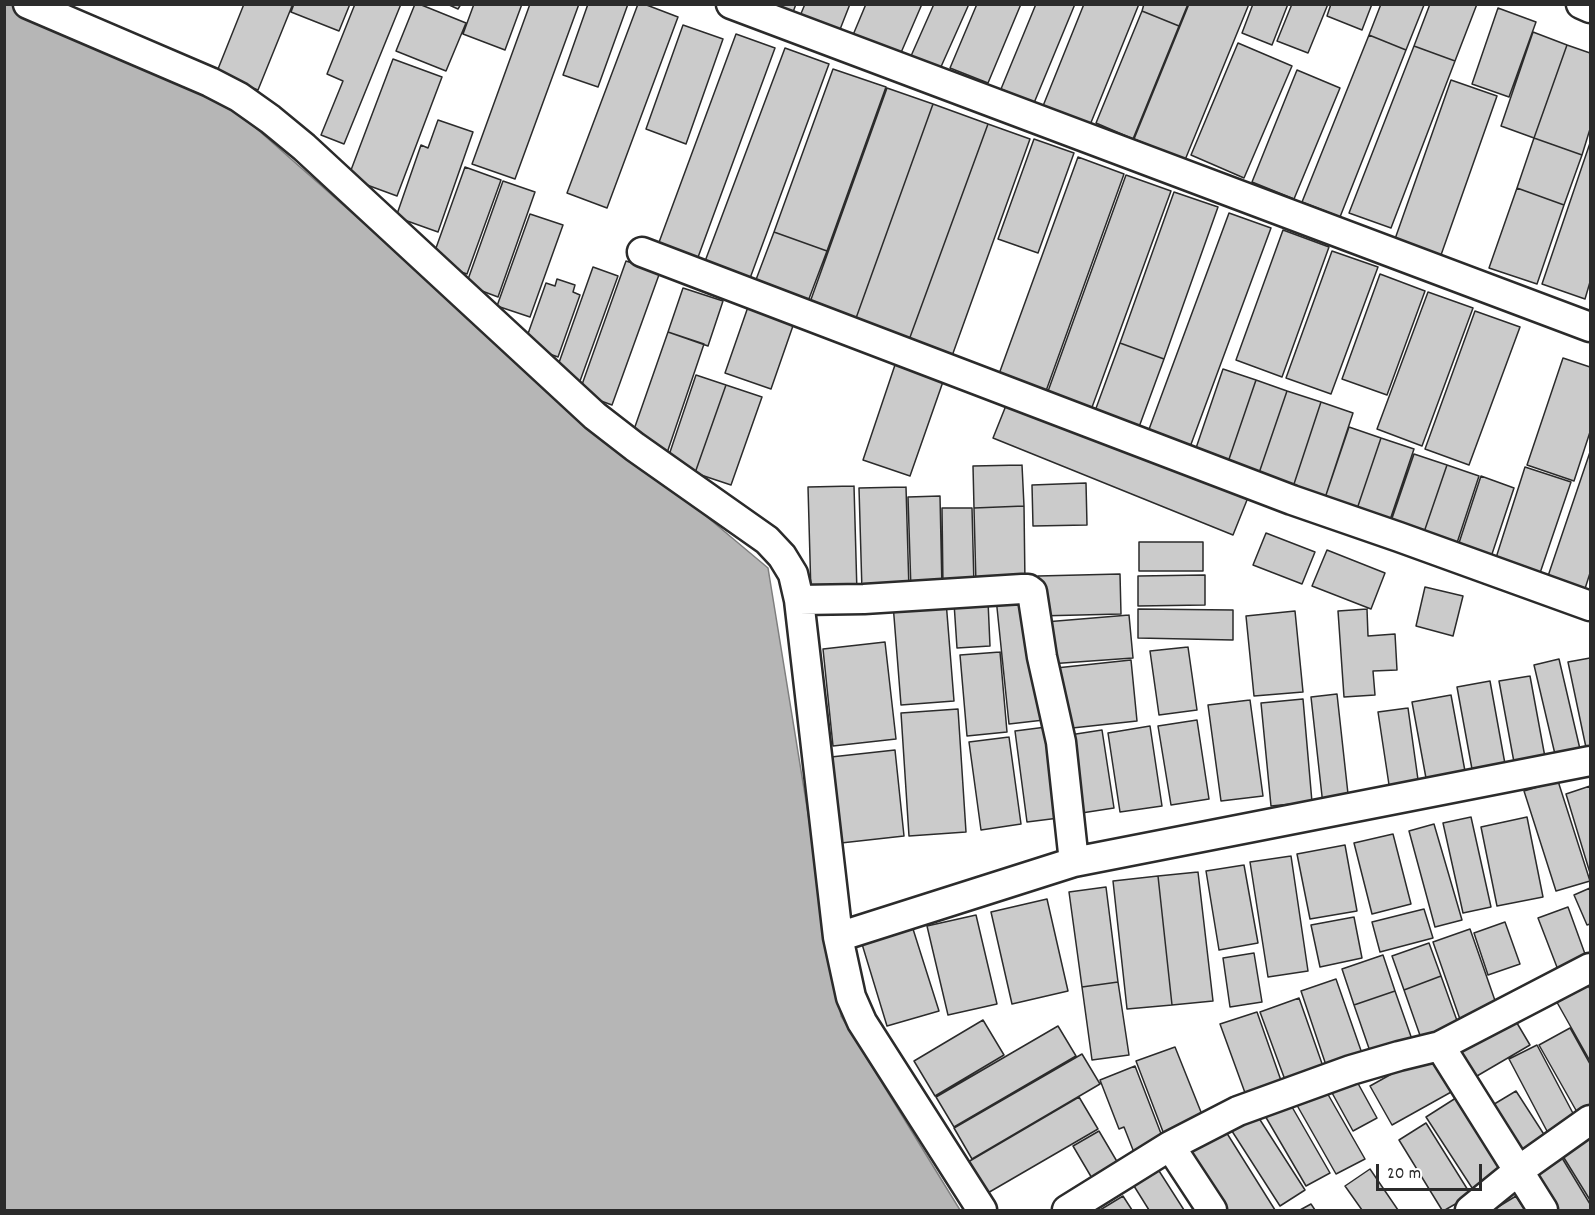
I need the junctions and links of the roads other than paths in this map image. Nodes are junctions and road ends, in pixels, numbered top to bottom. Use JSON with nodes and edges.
{"nodes":[{"id":1,"x":28,"y":4,"type":"edge"},
{"id":2,"x":731,"y":4,"type":"edge"},
{"id":3,"x":1581,"y":4,"type":"edge"},
{"id":4,"x":1590,"y":8,"type":"edge"},
{"id":5,"x":642,"y":252,"type":"dead end"},
{"id":6,"x":1590,"y":327,"type":"edge"},
{"id":7,"x":799,"y":600,"type":"junction"},
{"id":8,"x":1590,"y":606,"type":"edge"},
{"id":9,"x":1590,"y":761,"type":"edge"},
{"id":10,"x":1074,"y":862,"type":"junction"},
{"id":11,"x":838,"y":937,"type":"junction"},
{"id":12,"x":1590,"y":968,"type":"edge"},
{"id":13,"x":1440,"y":1046,"type":"junction"},
{"id":14,"x":1590,"y":1120,"type":"edge"},
{"id":15,"x":1170,"y":1146,"type":"junction"},
{"id":16,"x":1518,"y":1171,"type":"junction"},
{"id":17,"x":982,"y":1210,"type":"edge"},
{"id":18,"x":1067,"y":1210,"type":"edge"},
{"id":19,"x":1212,"y":1210,"type":"edge"},
{"id":20,"x":1470,"y":1210,"type":"edge"},
{"id":21,"x":1543,"y":1210,"type":"edge"}],
"edges":[{"from":1,"to":7,"type":"street"},
{"from":2,"to":6,"type":"street"},
{"from":3,"to":4,"type":"street"},
{"from":5,"to":8,"type":"street"},
{"from":7,"to":10,"type":"street"},
{"from":7,"to":11,"type":"street"},
{"from":9,"to":10,"type":"street"},
{"from":10,"to":11,"type":"street"},
{"from":11,"to":17,"type":"street"},
{"from":12,"to":13,"type":"street"},
{"from":13,"to":15,"type":"street"},
{"from":13,"to":16,"type":"street"},
{"from":14,"to":16,"type":"street"},
{"from":15,"to":18,"type":"street"},
{"from":15,"to":19,"type":"street"},
{"from":16,"to":20,"type":"street"},
{"from":16,"to":21,"type":"street"}]}
